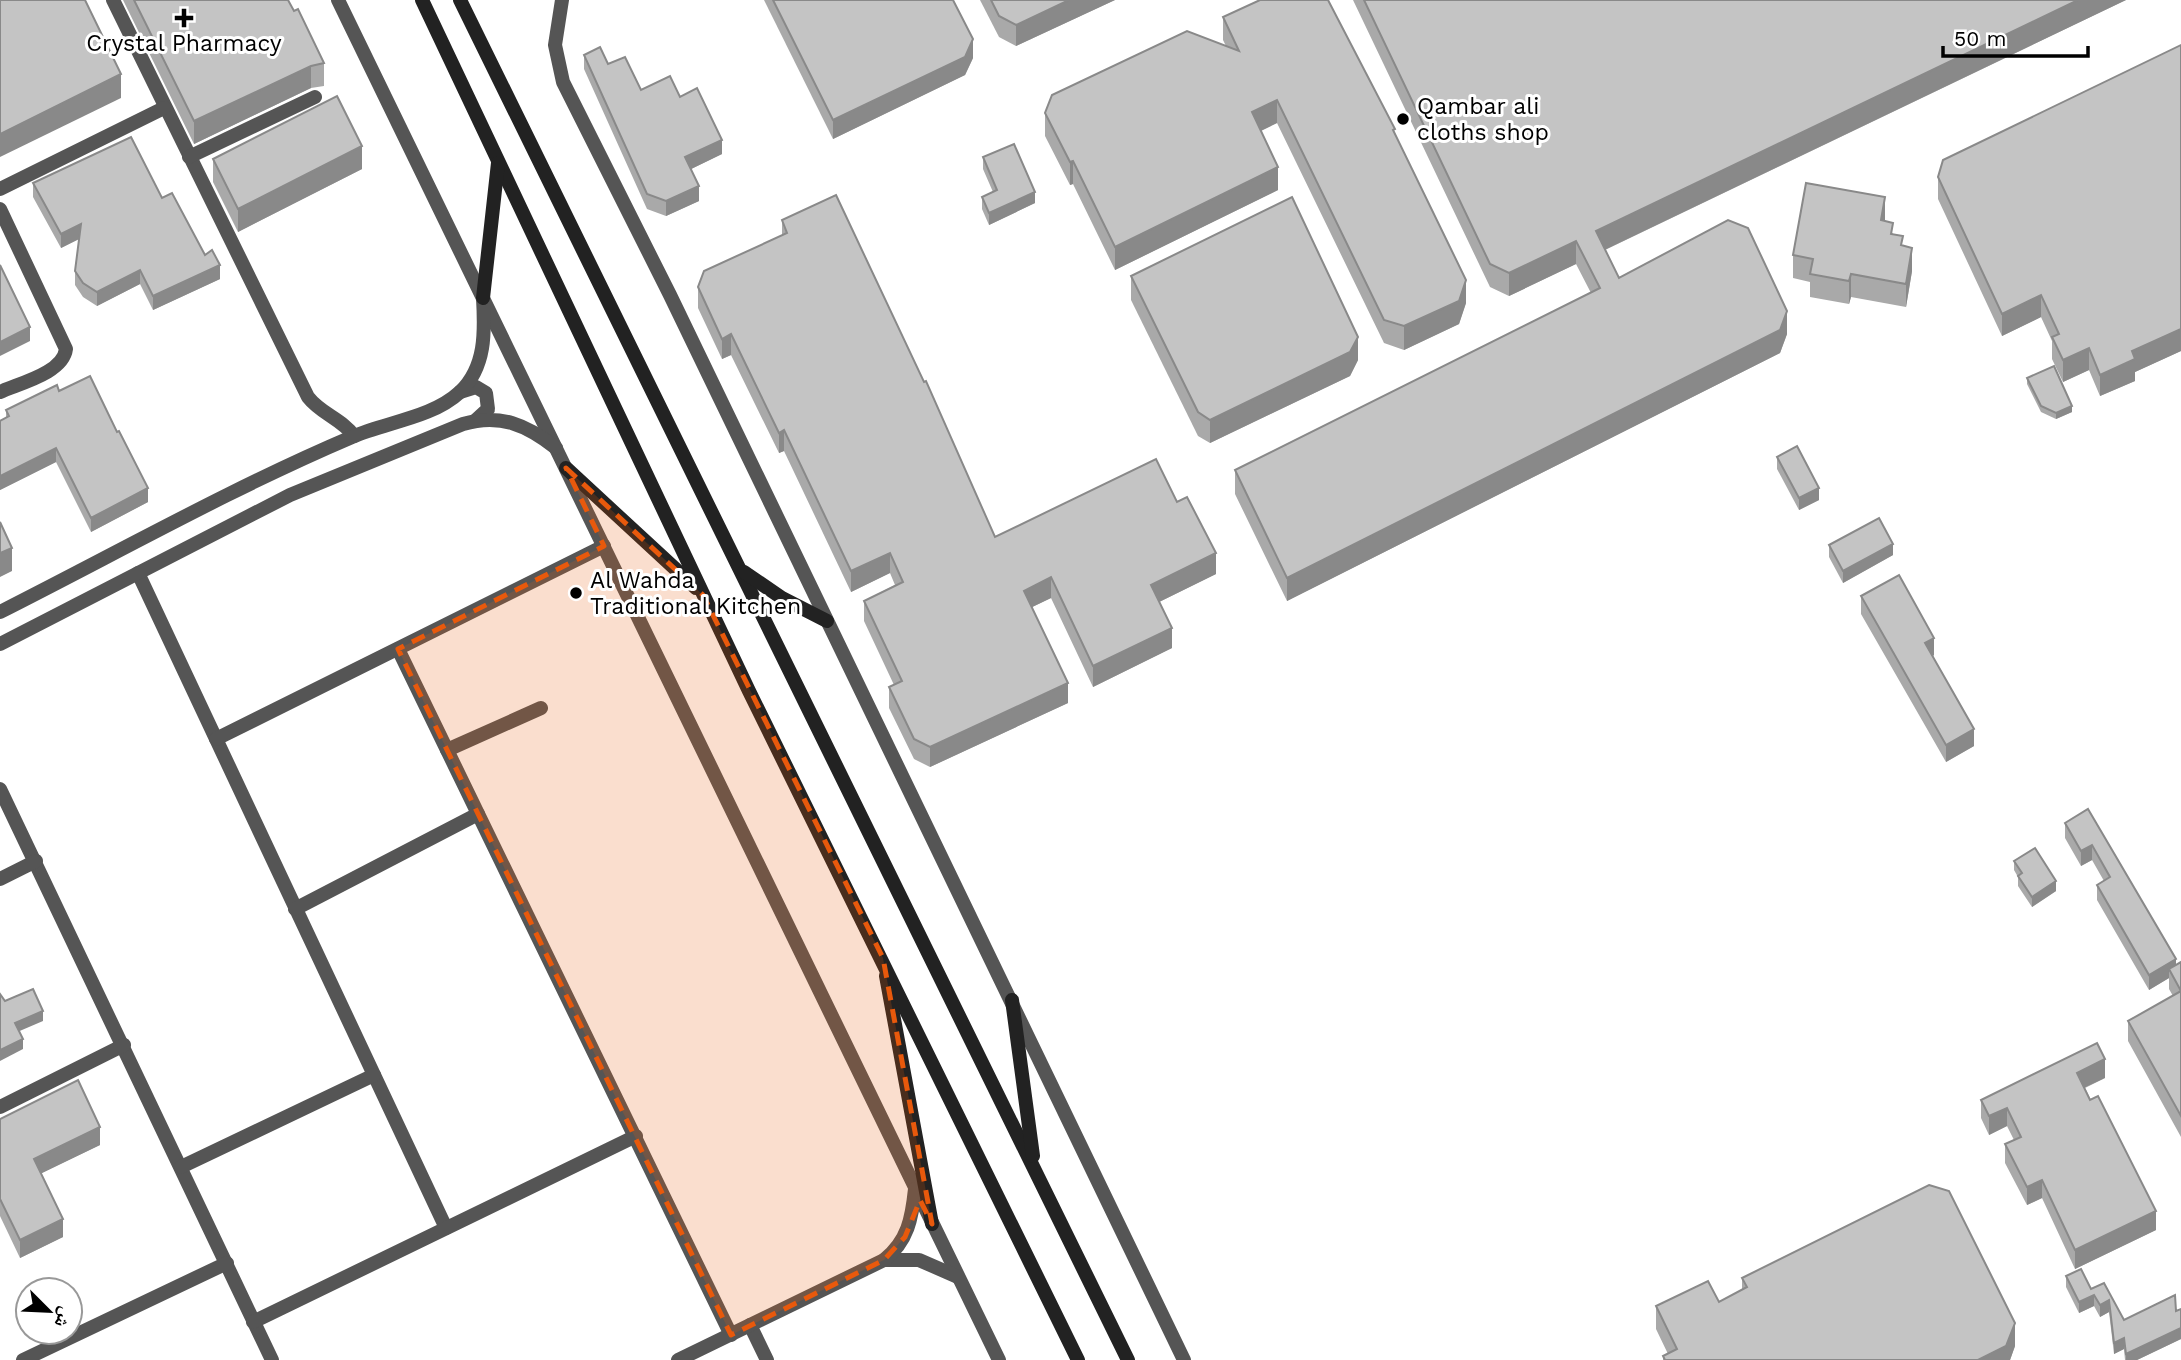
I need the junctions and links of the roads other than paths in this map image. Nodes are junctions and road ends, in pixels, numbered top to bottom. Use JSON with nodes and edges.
{"nodes":[{"id":1,"x":113,"y":0,"type":"edge"},
{"id":2,"x":338,"y":0,"type":"edge"},
{"id":3,"x":422,"y":0,"type":"edge"},
{"id":4,"x":460,"y":0,"type":"edge"},
{"id":5,"x":562,"y":0,"type":"edge"},
{"id":6,"x":315,"y":97,"type":"dead end"},
{"id":7,"x":164,"y":108,"type":"junction"},
{"id":8,"x":189,"y":157,"type":"junction"},
{"id":9,"x":498,"y":161,"type":"junction"},
{"id":10,"x":0,"y":188,"type":"edge"},
{"id":11,"x":0,"y":209,"type":"edge"},
{"id":12,"x":483,"y":298,"type":"junction"},
{"id":13,"x":0,"y":392,"type":"edge"},
{"id":14,"x":460,"y":392,"type":"junction"},
{"id":15,"x":475,"y":421,"type":"junction"},
{"id":16,"x":354,"y":436,"type":"junction"},
{"id":17,"x":556,"y":448,"type":"junction"},
{"id":18,"x":566,"y":468,"type":"junction"},
{"id":19,"x":604,"y":546,"type":"junction"},
{"id":20,"x":742,"y":569,"type":"junction"},
{"id":21,"x":138,"y":573,"type":"junction"},
{"id":22,"x":703,"y":595,"type":"junction"},
{"id":23,"x":0,"y":612,"type":"edge"},
{"id":24,"x":827,"y":621,"type":"junction"},
{"id":25,"x":0,"y":644,"type":"edge"},
{"id":26,"x":398,"y":649,"type":"junction"},
{"id":27,"x":541,"y":708,"type":"dead end"},
{"id":28,"x":216,"y":739,"type":"junction"},
{"id":29,"x":447,"y":750,"type":"junction"},
{"id":30,"x":0,"y":789,"type":"edge"},
{"id":31,"x":478,"y":814,"type":"junction"},
{"id":32,"x":36,"y":861,"type":"junction"},
{"id":33,"x":0,"y":879,"type":"edge"},
{"id":34,"x":295,"y":909,"type":"junction"},
{"id":35,"x":883,"y":958,"type":"junction"},
{"id":36,"x":1012,"y":1000,"type":"junction"},
{"id":37,"x":124,"y":1045,"type":"junction"},
{"id":38,"x":374,"y":1075,"type":"junction"},
{"id":39,"x":0,"y":1107,"type":"edge"},
{"id":40,"x":636,"y":1136,"type":"junction"},
{"id":41,"x":181,"y":1167,"type":"junction"},
{"id":42,"x":1035,"y":1168,"type":"junction"},
{"id":43,"x":915,"y":1189,"type":"junction"},
{"id":44,"x":932,"y":1224,"type":"junction"},
{"id":45,"x":446,"y":1228,"type":"junction"},
{"id":46,"x":884,"y":1260,"type":"junction"},
{"id":47,"x":227,"y":1263,"type":"junction"},
{"id":48,"x":958,"y":1277,"type":"junction"},
{"id":49,"x":253,"y":1322,"type":"junction"},
{"id":50,"x":750,"y":1325,"type":"junction"},
{"id":51,"x":731,"y":1335,"type":"junction"},
{"id":52,"x":49,"y":1354,"type":"edge"},
{"id":53,"x":23,"y":1360,"type":"edge"},
{"id":54,"x":272,"y":1360,"type":"edge"},
{"id":55,"x":678,"y":1360,"type":"edge"},
{"id":56,"x":767,"y":1360,"type":"edge"},
{"id":57,"x":999,"y":1360,"type":"edge"},
{"id":58,"x":1078,"y":1360,"type":"edge"},
{"id":59,"x":1128,"y":1360,"type":"edge"},
{"id":60,"x":1184,"y":1360,"type":"edge"}],
"edges":[{"from":1,"to":7,"type":"street"},
{"from":2,"to":12,"type":"street"},
{"from":3,"to":9,"type":"main road"},
{"from":4,"to":20,"type":"main road"},
{"from":5,"to":24,"type":"street"},
{"from":6,"to":8,"type":"street"},
{"from":7,"to":8,"type":"street"},
{"from":7,"to":10,"type":"street"},
{"from":8,"to":16,"type":"street"},
{"from":9,"to":12,"type":"main road"},
{"from":9,"to":22,"type":"main road"},
{"from":11,"to":13,"type":"street"},
{"from":12,"to":14,"type":"street"},
{"from":12,"to":17,"type":"street"},
{"from":14,"to":15,"type":"street"},
{"from":14,"to":16,"type":"street"},
{"from":15,"to":17,"type":"street"},
{"from":15,"to":21,"type":"street"},
{"from":16,"to":23,"type":"street"},
{"from":17,"to":18,"type":"street"},
{"from":18,"to":19,"type":"street"},
{"from":18,"to":22,"type":"main road"},
{"from":19,"to":26,"type":"street"},
{"from":19,"to":43,"type":"street"},
{"from":20,"to":24,"type":"main road"},
{"from":20,"to":42,"type":"main road"},
{"from":21,"to":25,"type":"street"},
{"from":21,"to":28,"type":"street"},
{"from":22,"to":35,"type":"main road"},
{"from":24,"to":36,"type":"street"},
{"from":26,"to":28,"type":"street"},
{"from":26,"to":29,"type":"street"},
{"from":27,"to":29,"type":"street"},
{"from":28,"to":34,"type":"street"},
{"from":29,"to":31,"type":"street"},
{"from":30,"to":32,"type":"street"},
{"from":31,"to":34,"type":"street"},
{"from":31,"to":40,"type":"street"},
{"from":32,"to":33,"type":"street"},
{"from":32,"to":37,"type":"street"},
{"from":34,"to":38,"type":"street"},
{"from":35,"to":44,"type":"main road"},
{"from":35,"to":58,"type":"main road"},
{"from":36,"to":42,"type":"main road"},
{"from":36,"to":60,"type":"street"},
{"from":37,"to":39,"type":"street"},
{"from":37,"to":41,"type":"street"},
{"from":38,"to":41,"type":"street"},
{"from":38,"to":45,"type":"street"},
{"from":40,"to":45,"type":"street"},
{"from":40,"to":51,"type":"street"},
{"from":41,"to":47,"type":"street"},
{"from":42,"to":59,"type":"main road"},
{"from":43,"to":44,"type":"street"},
{"from":43,"to":46,"type":"street"},
{"from":44,"to":48,"type":"street"},
{"from":45,"to":49,"type":"street"},
{"from":46,"to":48,"type":"street"},
{"from":46,"to":50,"type":"street"},
{"from":47,"to":49,"type":"street"},
{"from":47,"to":52,"type":"street"},
{"from":48,"to":57,"type":"street"},
{"from":49,"to":54,"type":"street"},
{"from":50,"to":51,"type":"street"},
{"from":50,"to":56,"type":"street"},
{"from":51,"to":55,"type":"street"},
{"from":52,"to":53,"type":"street"}]}
